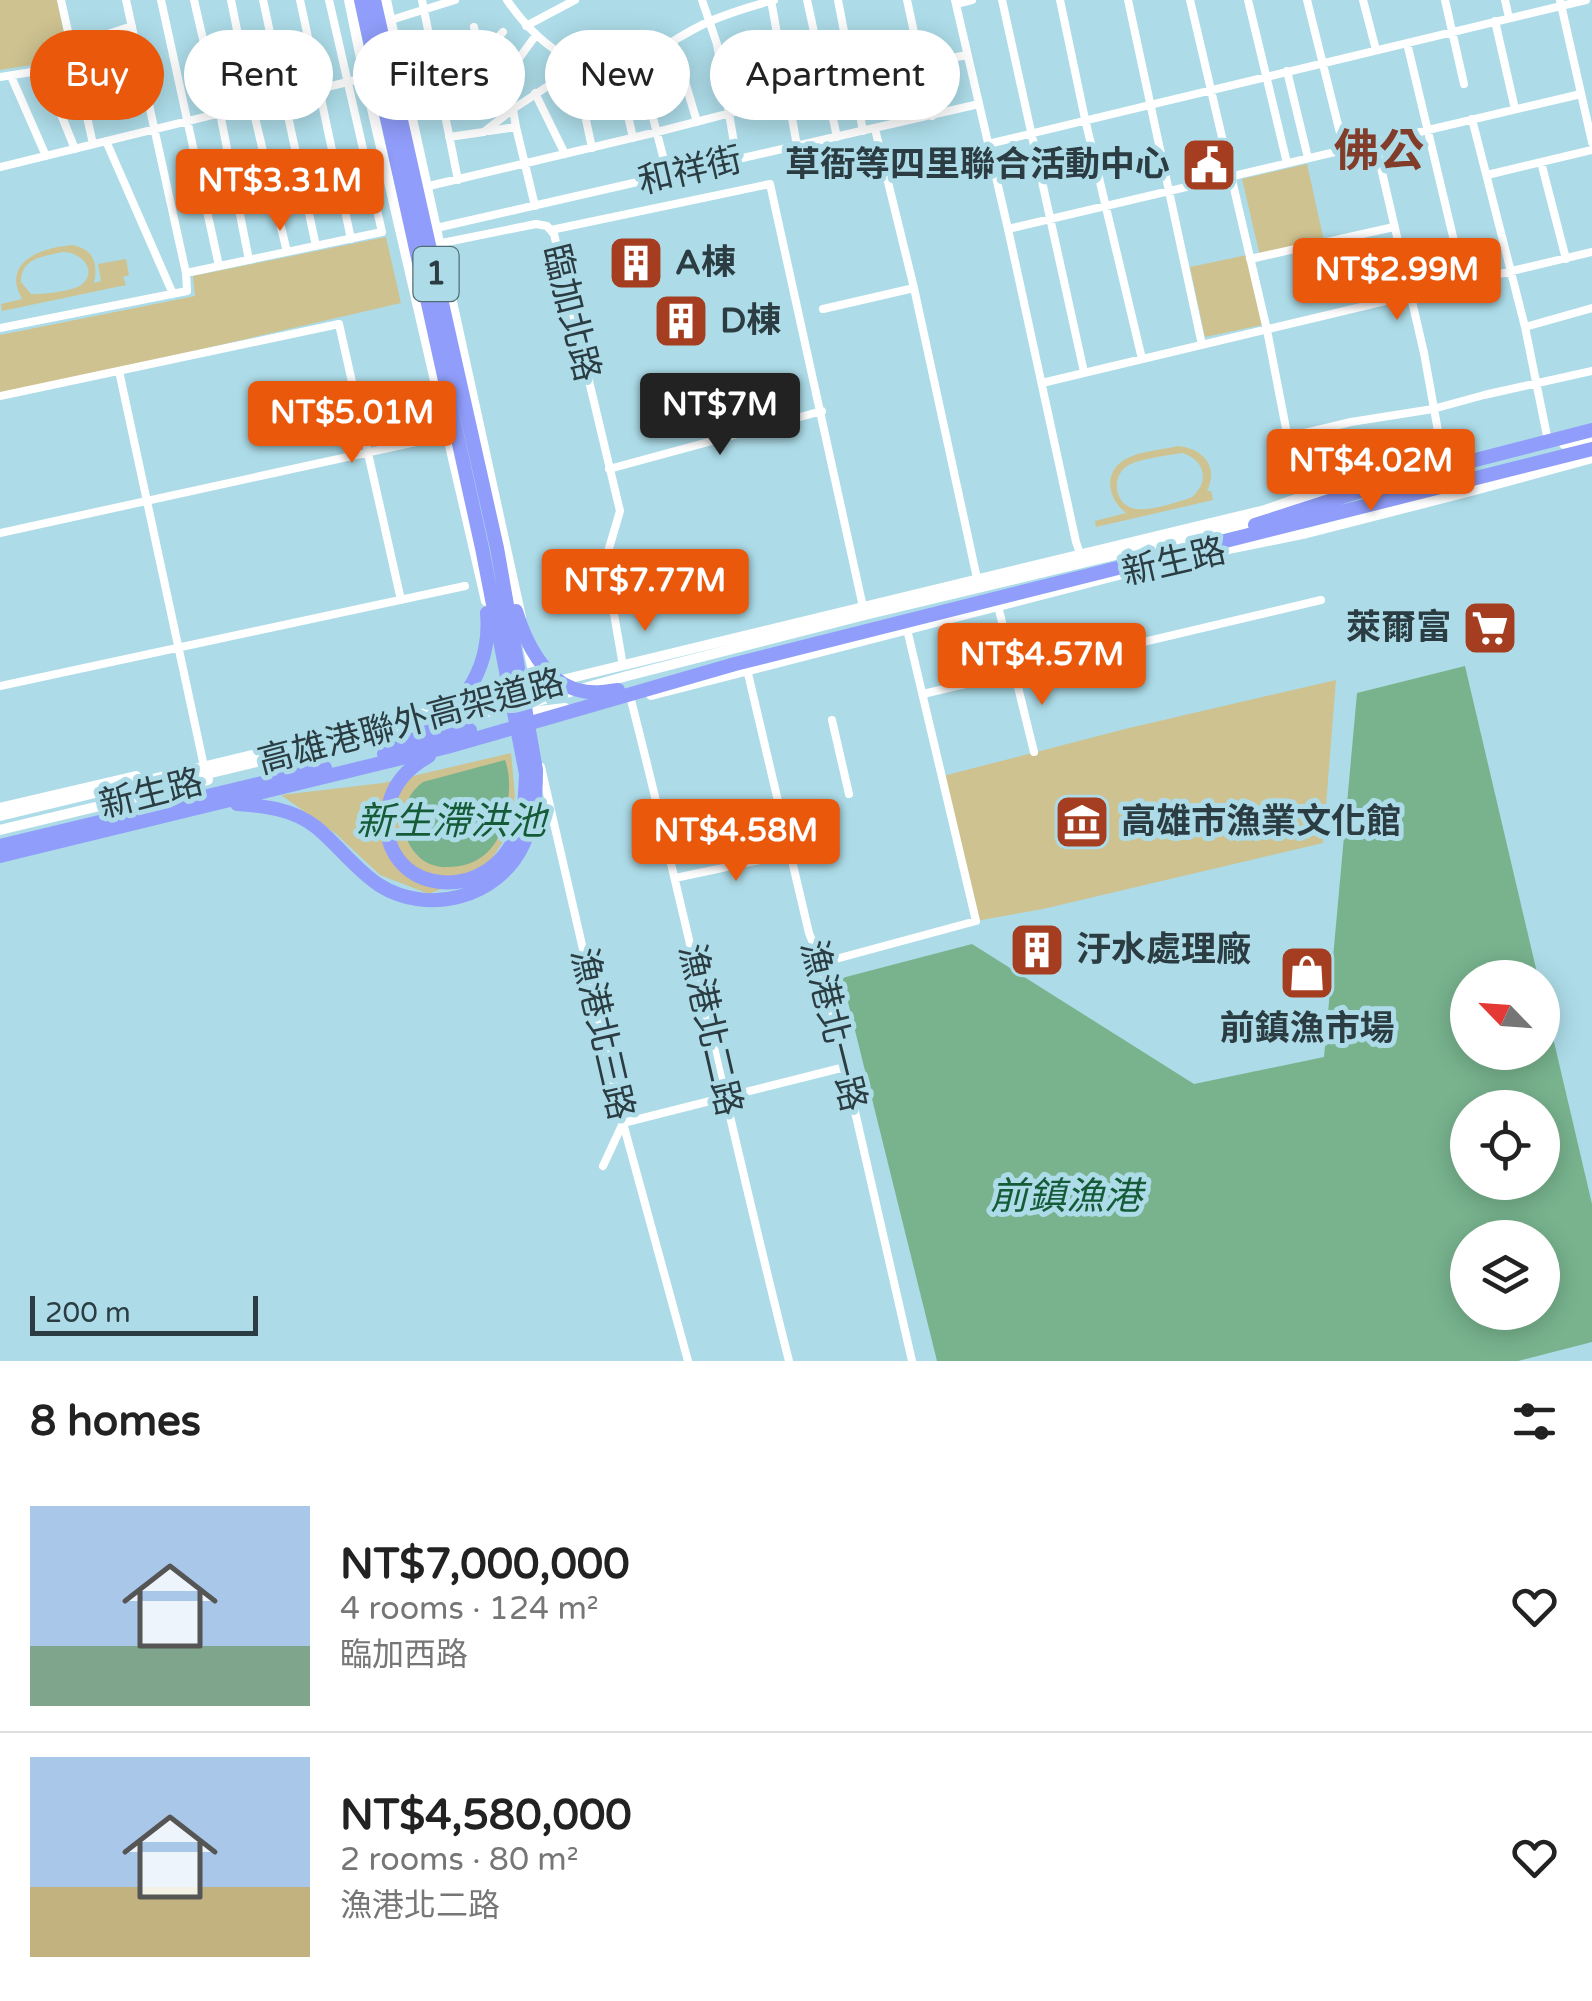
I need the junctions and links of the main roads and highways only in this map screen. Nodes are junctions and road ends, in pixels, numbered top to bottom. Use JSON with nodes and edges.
{"nodes":[{"id":1,"x":362,"y":0,"type":"edge"},
{"id":2,"x":374,"y":0,"type":"edge"},
{"id":3,"x":1592,"y":442,"type":"edge"},
{"id":4,"x":1216,"y":540,"type":"junction"},
{"id":5,"x":490,"y":548,"type":"junction"},
{"id":6,"x":618,"y":690,"type":"junction"},
{"id":7,"x":447,"y":747,"type":"junction"},
{"id":8,"x":384,"y":754,"type":"junction"},
{"id":9,"x":221,"y":804,"type":"junction"},
{"id":10,"x":0,"y":846,"type":"edge"},
{"id":11,"x":0,"y":856,"type":"edge"}],
"edges":[{"from":1,"to":5,"type":"highway","number":"1"},
{"from":2,"to":5,"type":"highway","number":"1"},
{"from":3,"to":4,"type":"highway","name":"高雄港聯外高架道路"},
{"from":4,"to":6,"type":"highway","name":"高雄港聯外高架道路"},
{"from":4,"to":7,"type":"highway","name":"高雄港聯外高架道路"},
{"from":5,"to":6,"type":"highway"},
{"from":5,"to":7,"type":"highway"},
{"from":5,"to":8,"type":"highway"},
{"from":5,"to":9,"type":"highway"},
{"from":6,"to":8,"type":"highway","name":"高雄港聯外高架道路"},
{"from":7,"to":9,"type":"highway","name":"高雄港聯外高架道路"},
{"from":8,"to":10,"type":"highway","name":"高雄港聯外高架道路"},
{"from":9,"to":11,"type":"highway","name":"高雄港聯外高架道路"}]}
